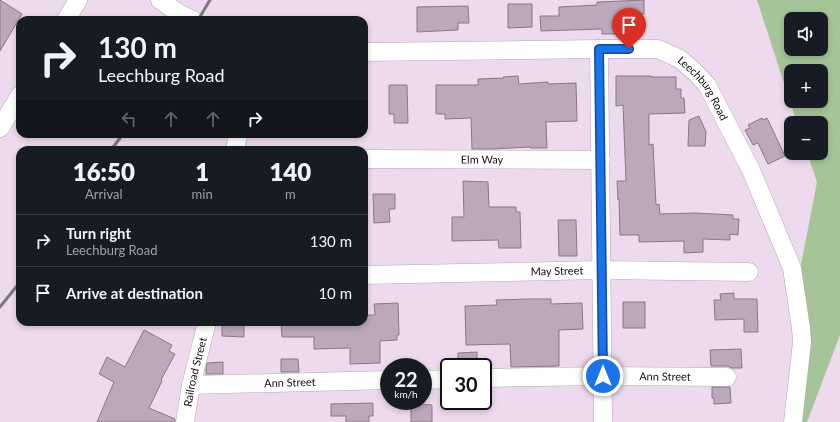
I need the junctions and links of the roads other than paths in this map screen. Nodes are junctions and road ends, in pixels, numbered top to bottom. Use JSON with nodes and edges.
{"nodes":[{"id":1,"x":78,"y":0,"type":"edge"},
{"id":2,"x":160,"y":0,"type":"edge"},
{"id":3,"x":68,"y":16,"type":"edge"},
{"id":4,"x":184,"y":16,"type":"edge"},
{"id":5,"x":599,"y":49,"type":"junction"},
{"id":6,"x":368,"y":52,"type":"edge"},
{"id":7,"x":16,"y":102,"type":"edge"},
{"id":8,"x":0,"y":128,"type":"edge"},
{"id":9,"x":368,"y":159,"type":"edge"},
{"id":10,"x":601,"y":160,"type":"junction"},
{"id":11,"x":602,"y":270,"type":"junction"},
{"id":12,"x":749,"y":272,"type":"dead end"},
{"id":13,"x":368,"y":275,"type":"edge"},
{"id":14,"x":206,"y":326,"type":"edge"},
{"id":15,"x":603,"y":376,"type":"junction"},
{"id":16,"x":727,"y":377,"type":"dead end"},
{"id":17,"x":492,"y":378,"type":"edge"},
{"id":18,"x":380,"y":380,"type":"edge"},
{"id":19,"x":191,"y":385,"type":"junction"},
{"id":20,"x":185,"y":422,"type":"edge"},
{"id":21,"x":603,"y":422,"type":"edge"},
{"id":22,"x":793,"y":422,"type":"edge"}],
"edges":[{"from":1,"to":3,"type":"street"},
{"from":2,"to":4,"type":"street"},
{"from":5,"to":6,"type":"street","name":"Leechburg Road"},
{"from":5,"to":10,"type":"street"},
{"from":5,"to":22,"type":"street","name":"Leechburg Road"},
{"from":7,"to":8,"type":"street"},
{"from":9,"to":10,"type":"street","name":"Elm Way"},
{"from":10,"to":11,"type":"street"},
{"from":11,"to":12,"type":"street","name":"May Street"},
{"from":11,"to":13,"type":"street","name":"May Street"},
{"from":11,"to":15,"type":"street"},
{"from":14,"to":19,"type":"street","name":"Railroad Street"},
{"from":15,"to":16,"type":"street","name":"Ann Street"},
{"from":15,"to":17,"type":"street","name":"Ann Street"},
{"from":15,"to":21,"type":"street"},
{"from":18,"to":19,"type":"street","name":"Ann Street"},
{"from":19,"to":20,"type":"street","name":"Railroad Street"}]}
